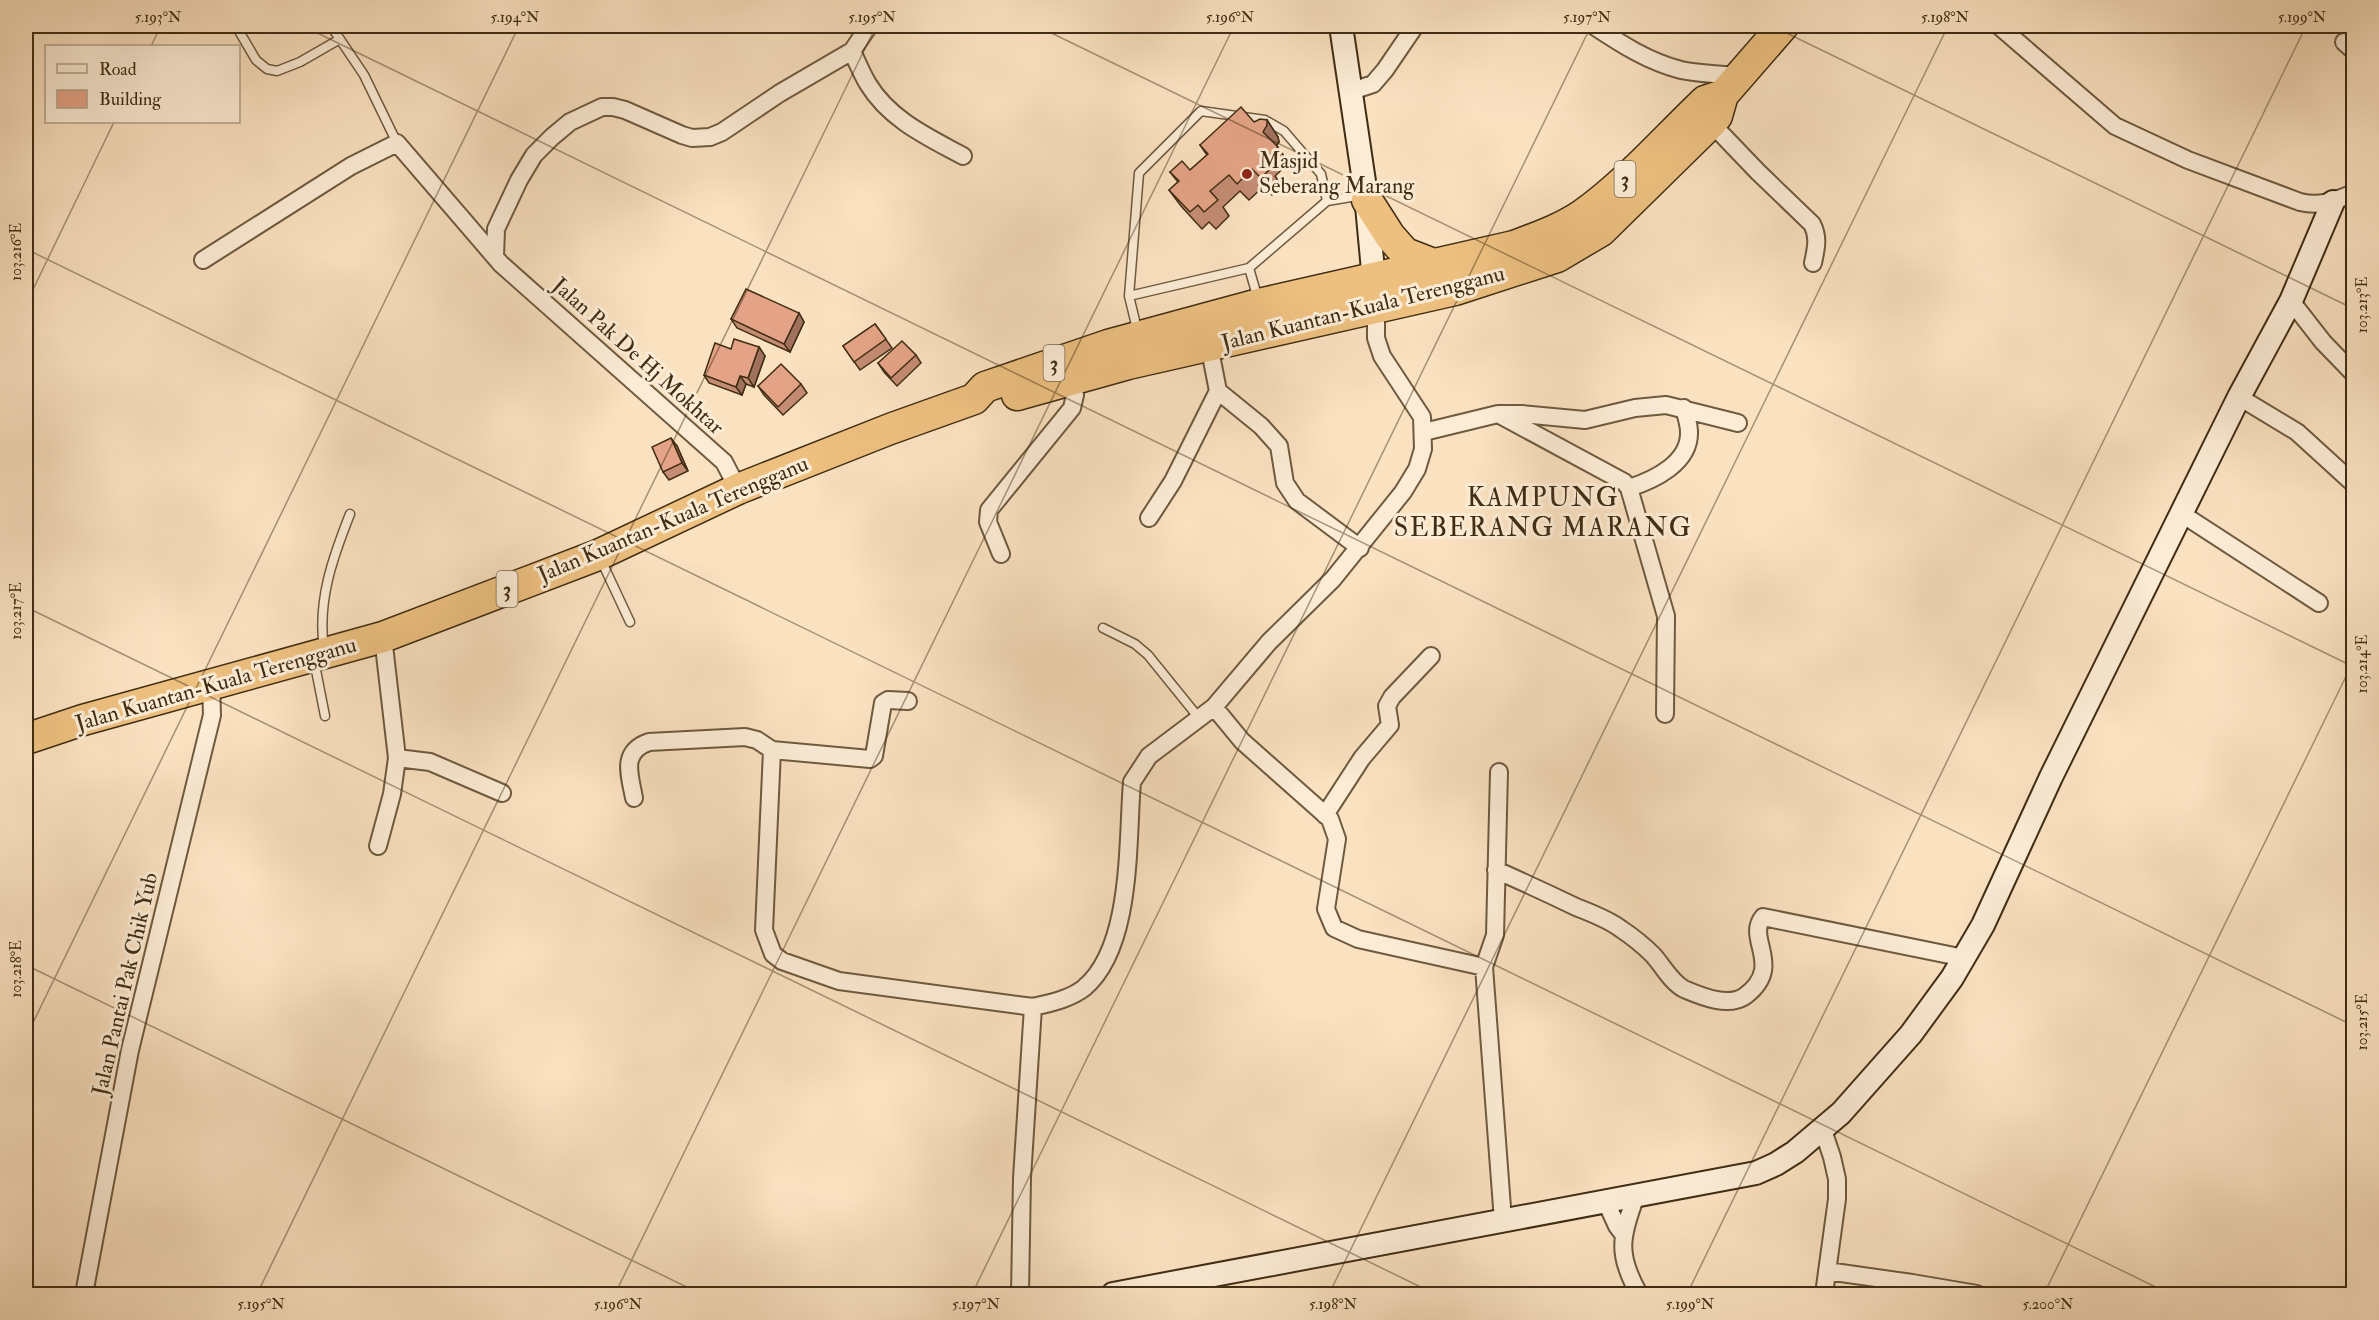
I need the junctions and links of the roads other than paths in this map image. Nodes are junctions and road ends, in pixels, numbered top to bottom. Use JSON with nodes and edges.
{"nodes":[{"id":1,"x":236,"y":26,"type":"edge"},
{"id":2,"x":331,"y":26,"type":"edge"},
{"id":3,"x":869,"y":26,"type":"edge"},
{"id":4,"x":1341,"y":26,"type":"edge"},
{"id":5,"x":1415,"y":26,"type":"edge"},
{"id":6,"x":1594,"y":26,"type":"edge"},
{"id":7,"x":1783,"y":26,"type":"edge"},
{"id":8,"x":1999,"y":26,"type":"edge"},
{"id":9,"x":340,"y":39,"type":"junction"},
{"id":10,"x":852,"y":51,"type":"junction"},
{"id":11,"x":1730,"y":85,"type":"junction"},
{"id":12,"x":1352,"y":91,"type":"junction"},
{"id":13,"x":1712,"y":123,"type":"junction"},
{"id":14,"x":397,"y":143,"type":"junction"},
{"id":15,"x":963,"y":156,"type":"dead end"},
{"id":16,"x":2354,"y":193,"type":"edge"},
{"id":17,"x":1366,"y":197,"type":"junction"},
{"id":18,"x":1327,"y":201,"type":"junction"},
{"id":19,"x":2332,"y":202,"type":"junction"},
{"id":20,"x":203,"y":260,"type":"dead end"},
{"id":21,"x":498,"y":260,"type":"junction"},
{"id":22,"x":1813,"y":263,"type":"dead end"},
{"id":23,"x":1436,"y":265,"type":"junction"},
{"id":24,"x":1249,"y":268,"type":"junction"},
{"id":25,"x":1375,"y":278,"type":"junction"},
{"id":26,"x":1129,"y":296,"type":"junction"},
{"id":27,"x":2291,"y":302,"type":"junction"},
{"id":28,"x":1259,"y":304,"type":"junction"},
{"id":29,"x":1376,"y":308,"type":"junction"},
{"id":30,"x":1139,"y":337,"type":"junction"},
{"id":31,"x":1209,"y":345,"type":"junction"},
{"id":32,"x":2354,"y":374,"type":"edge"},
{"id":33,"x":1071,"y":381,"type":"junction"},
{"id":34,"x":1218,"y":392,"type":"junction"},
{"id":35,"x":2239,"y":397,"type":"junction"},
{"id":36,"x":974,"y":399,"type":"junction"},
{"id":37,"x":1684,"y":408,"type":"junction"},
{"id":38,"x":1498,"y":414,"type":"junction"},
{"id":39,"x":1738,"y":423,"type":"dead end"},
{"id":40,"x":1424,"y":432,"type":"junction"},
{"id":41,"x":2354,"y":484,"type":"edge"},
{"id":42,"x":1629,"y":488,"type":"junction"},
{"id":43,"x":738,"y":489,"type":"junction"},
{"id":44,"x":350,"y":514,"type":"dead end"},
{"id":45,"x":2181,"y":514,"type":"junction"},
{"id":46,"x":1149,"y":518,"type":"dead end"},
{"id":47,"x":1360,"y":548,"type":"junction"},
{"id":48,"x":1001,"y":554,"type":"dead end"},
{"id":49,"x":598,"y":555,"type":"junction"},
{"id":50,"x":2319,"y":603,"type":"dead end"},
{"id":51,"x":630,"y":622,"type":"dead end"},
{"id":52,"x":1103,"y":628,"type":"dead end"},
{"id":53,"x":382,"y":637,"type":"junction"},
{"id":54,"x":320,"y":655,"type":"junction"},
{"id":55,"x":1431,"y":656,"type":"dead end"},
{"id":56,"x":212,"y":685,"type":"junction"},
{"id":57,"x":908,"y":701,"type":"dead end"},
{"id":58,"x":1214,"y":707,"type":"junction"},
{"id":59,"x":1665,"y":714,"type":"dead end"},
{"id":60,"x":325,"y":716,"type":"dead end"},
{"id":61,"x":1199,"y":718,"type":"junction"},
{"id":62,"x":26,"y":739,"type":"edge"},
{"id":63,"x":772,"y":750,"type":"junction"},
{"id":64,"x":397,"y":758,"type":"junction"},
{"id":65,"x":1499,"y":772,"type":"dead end"},
{"id":66,"x":502,"y":793,"type":"dead end"},
{"id":67,"x":634,"y":798,"type":"dead end"},
{"id":68,"x":1325,"y":814,"type":"junction"},
{"id":69,"x":378,"y":846,"type":"dead end"},
{"id":70,"x":1496,"y":870,"type":"junction"},
{"id":71,"x":1964,"y":958,"type":"junction"},
{"id":72,"x":1484,"y":967,"type":"junction"},
{"id":73,"x":1033,"y":1007,"type":"junction"},
{"id":74,"x":1823,"y":1130,"type":"junction"},
{"id":75,"x":1636,"y":1196,"type":"junction"},
{"id":76,"x":1606,"y":1202,"type":"junction"},
{"id":77,"x":1503,"y":1221,"type":"junction"},
{"id":78,"x":1623,"y":1234,"type":"junction"},
{"id":79,"x":1827,"y":1272,"type":"junction"},
{"id":80,"x":1191,"y":1287,"type":"edge"},
{"id":81,"x":84,"y":1294,"type":"edge"},
{"id":82,"x":1020,"y":1294,"type":"edge"},
{"id":83,"x":1113,"y":1294,"type":"edge"},
{"id":84,"x":1639,"y":1294,"type":"edge"},
{"id":85,"x":1824,"y":1294,"type":"edge"},
{"id":86,"x":1977,"y":1294,"type":"edge"}],
"edges":[{"from":1,"to":9,"type":"lane"},
{"from":2,"to":9,"type":"lane"},
{"from":3,"to":10,"type":"street"},
{"from":4,"to":12,"type":"street"},
{"from":5,"to":12,"type":"street"},
{"from":6,"to":11,"type":"street"},
{"from":7,"to":11,"type":"highway","name":"Jalan Kuantan-Kuala Terengganu","number":"3"},
{"from":8,"to":19,"type":"street"},
{"from":9,"to":14,"type":"lane"},
{"from":10,"to":15,"type":"street"},
{"from":10,"to":21,"type":"street"},
{"from":11,"to":13,"type":"highway","name":"Jalan Kuantan-Kuala Terengganu","number":"3"},
{"from":11,"to":23,"type":"highway","name":"Jalan Kuantan-Kuala Terengganu","number":"3"},
{"from":12,"to":17,"type":"street"},
{"from":13,"to":22,"type":"street"},
{"from":13,"to":29,"type":"highway","name":"Jalan Kuantan-Kuala Terengganu","number":"3"},
{"from":14,"to":20,"type":"street"},
{"from":14,"to":21,"type":"street","name":"Jalan Pak De Hj Mokhtar"},
{"from":16,"to":19,"type":"street"},
{"from":17,"to":18,"type":"lane"},
{"from":17,"to":23,"type":"highway"},
{"from":17,"to":25,"type":"street"},
{"from":18,"to":24,"type":"lane"},
{"from":18,"to":26,"type":"lane"},
{"from":19,"to":27,"type":"street"},
{"from":21,"to":43,"type":"street","name":"Jalan Pak De Hj Mokhtar"},
{"from":23,"to":25,"type":"highway","name":"Jalan Kuantan-Kuala Terengganu","number":"3"},
{"from":24,"to":26,"type":"lane"},
{"from":24,"to":28,"type":"lane"},
{"from":25,"to":28,"type":"highway","name":"Jalan Kuantan-Kuala Terengganu","number":"3"},
{"from":25,"to":29,"type":"street"},
{"from":26,"to":30,"type":"lane"},
{"from":27,"to":32,"type":"street"},
{"from":27,"to":35,"type":"street"},
{"from":28,"to":30,"type":"highway","name":"Jalan Kuantan-Kuala Terengganu","number":"3"},
{"from":29,"to":31,"type":"highway","name":"Jalan Kuantan-Kuala Terengganu","number":"3"},
{"from":29,"to":40,"type":"street"},
{"from":30,"to":36,"type":"highway","name":"Jalan Kuantan-Kuala Terengganu","number":"3"},
{"from":31,"to":33,"type":"highway","name":"Jalan Kuantan-Kuala Terengganu","number":"3"},
{"from":31,"to":34,"type":"street"},
{"from":33,"to":36,"type":"highway","name":"Jalan Kuantan-Kuala Terengganu","number":"3"},
{"from":33,"to":48,"type":"street"},
{"from":34,"to":46,"type":"street"},
{"from":34,"to":47,"type":"street"},
{"from":35,"to":41,"type":"street"},
{"from":35,"to":45,"type":"street"},
{"from":36,"to":43,"type":"highway","name":"Jalan Kuantan-Kuala Terengganu","number":"3"},
{"from":37,"to":38,"type":"street"},
{"from":37,"to":39,"type":"street"},
{"from":37,"to":42,"type":"street"},
{"from":38,"to":40,"type":"street"},
{"from":38,"to":42,"type":"street"},
{"from":40,"to":47,"type":"street"},
{"from":42,"to":59,"type":"street"},
{"from":43,"to":49,"type":"highway","name":"Jalan Kuantan-Kuala Terengganu","number":"3"},
{"from":44,"to":54,"type":"lane"},
{"from":45,"to":50,"type":"street"},
{"from":45,"to":71,"type":"street"},
{"from":47,"to":58,"type":"street"},
{"from":49,"to":51,"type":"lane"},
{"from":49,"to":53,"type":"highway","name":"Jalan Kuantan-Kuala Terengganu","number":"3"},
{"from":52,"to":61,"type":"lane"},
{"from":53,"to":54,"type":"highway","name":"Jalan Kuantan-Kuala Terengganu","number":"3"},
{"from":53,"to":64,"type":"street"},
{"from":54,"to":56,"type":"highway","name":"Jalan Kuantan-Kuala Terengganu","number":"3"},
{"from":54,"to":60,"type":"lane"},
{"from":55,"to":68,"type":"street"},
{"from":56,"to":62,"type":"highway","name":"Jalan Kuantan-Kuala Terengganu","number":"3"},
{"from":56,"to":81,"type":"street","name":"Jalan Pantai Pak Chik Yub"},
{"from":57,"to":63,"type":"street"},
{"from":58,"to":61,"type":"street"},
{"from":58,"to":68,"type":"street"},
{"from":61,"to":73,"type":"street"},
{"from":63,"to":67,"type":"street"},
{"from":63,"to":73,"type":"street"},
{"from":64,"to":66,"type":"street"},
{"from":64,"to":69,"type":"street"},
{"from":65,"to":70,"type":"street"},
{"from":68,"to":72,"type":"street"},
{"from":70,"to":71,"type":"street"},
{"from":70,"to":72,"type":"street"},
{"from":71,"to":74,"type":"street"},
{"from":72,"to":77,"type":"street"},
{"from":73,"to":82,"type":"street"},
{"from":74,"to":75,"type":"street"},
{"from":74,"to":79,"type":"street"},
{"from":75,"to":76,"type":"street"},
{"from":75,"to":78,"type":"street"},
{"from":76,"to":77,"type":"street"},
{"from":76,"to":78,"type":"street"},
{"from":77,"to":80,"type":"street"},
{"from":78,"to":84,"type":"street"},
{"from":79,"to":85,"type":"street"},
{"from":79,"to":86,"type":"street"},
{"from":80,"to":83,"type":"street"}]}
